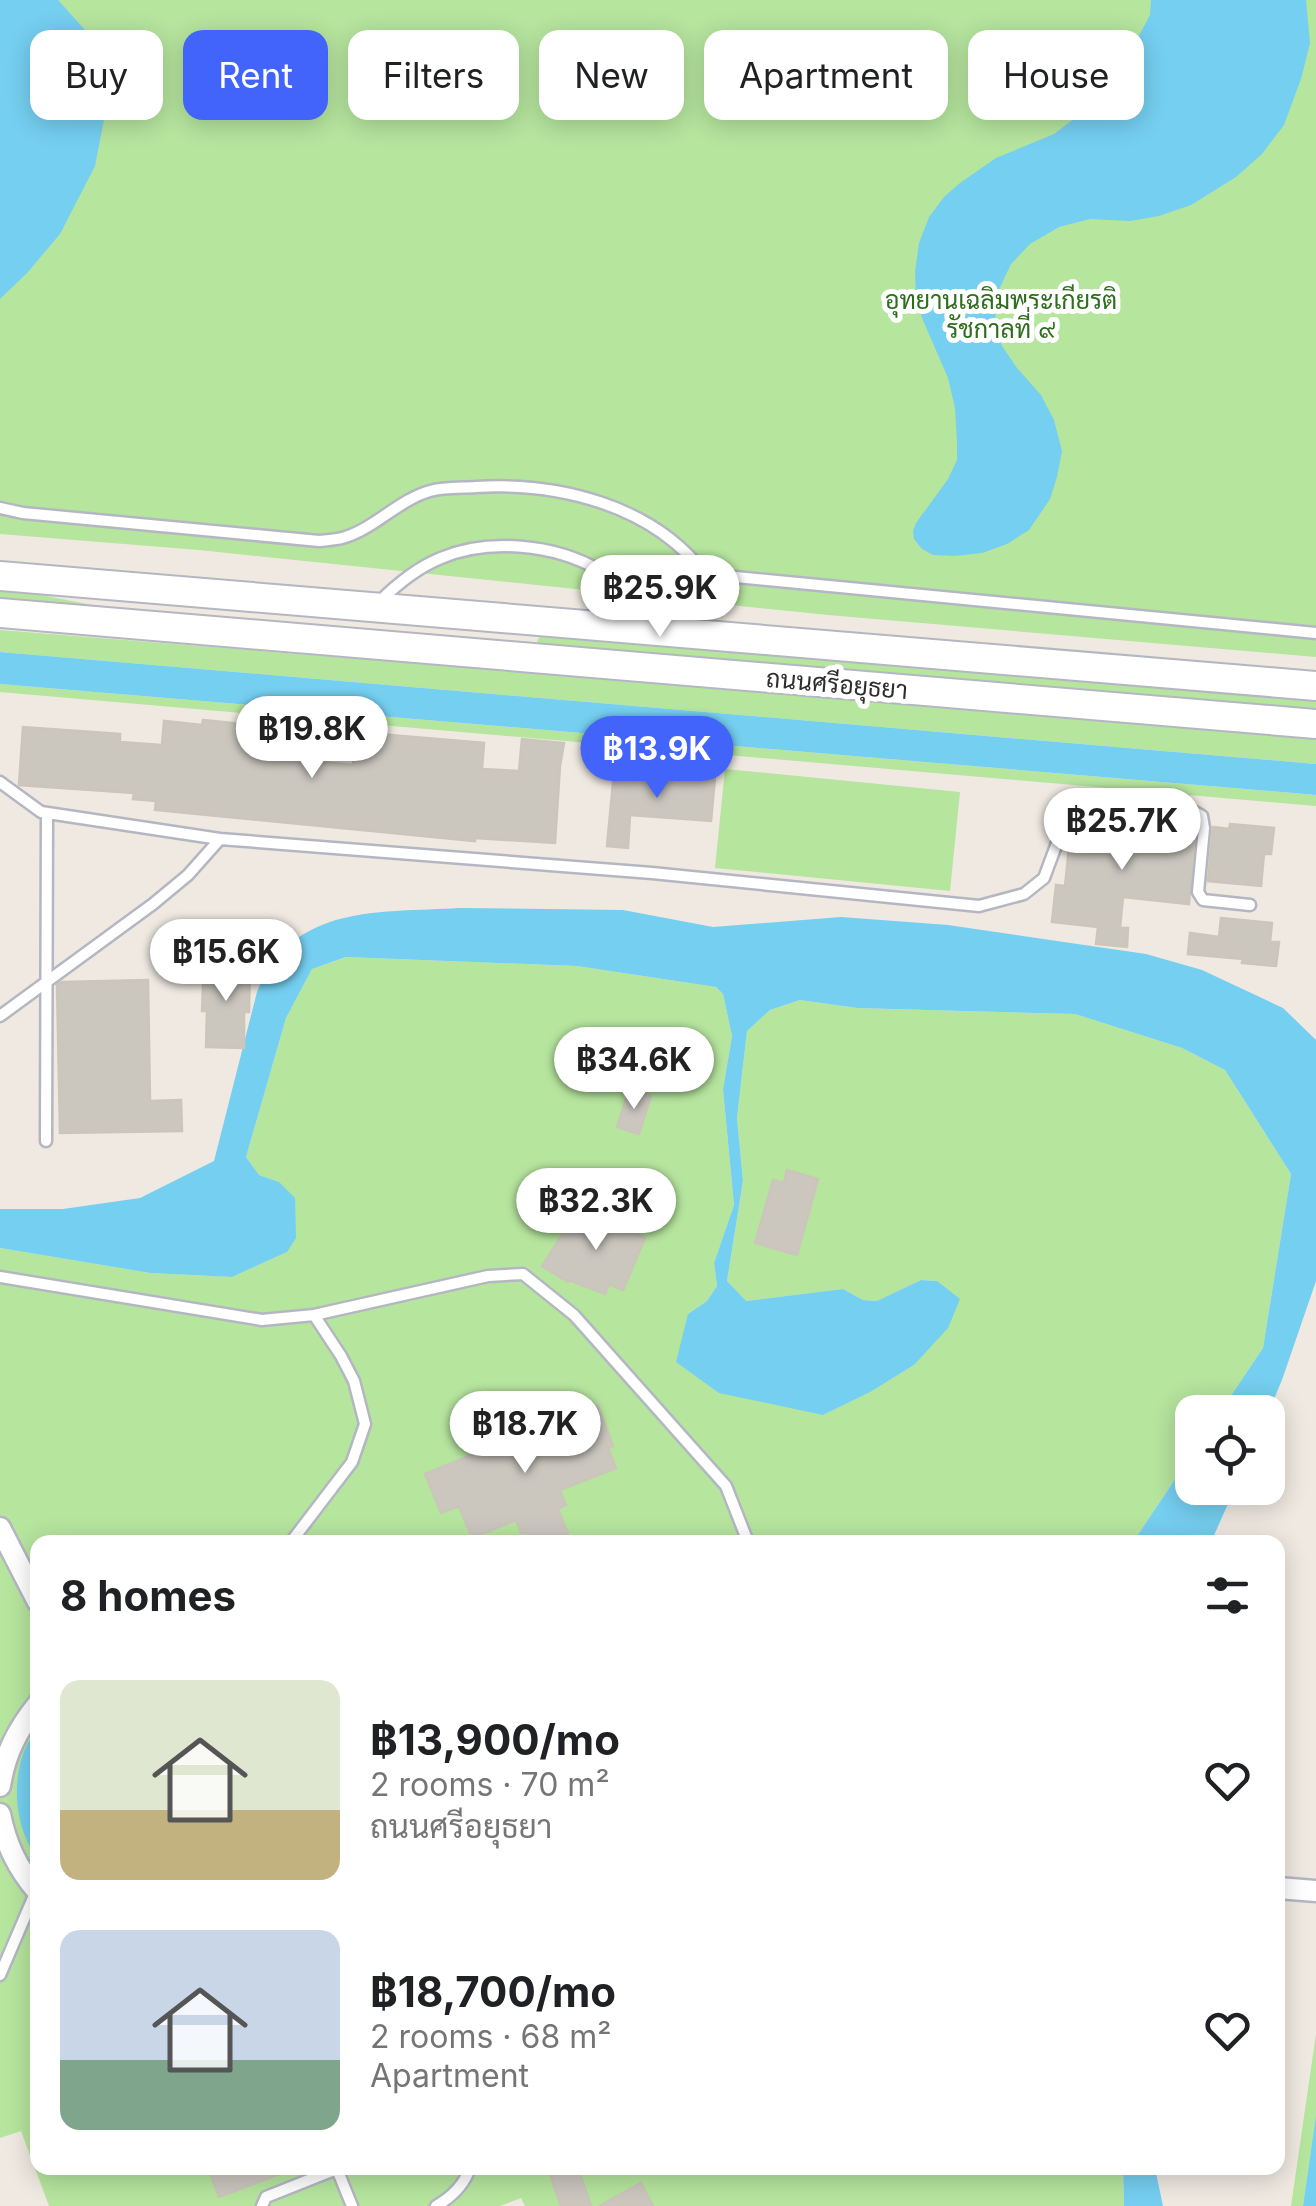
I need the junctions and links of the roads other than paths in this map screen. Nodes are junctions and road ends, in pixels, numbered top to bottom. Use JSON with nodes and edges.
{"nodes":[{"id":1,"x":0,"y":508,"type":"edge"},
{"id":2,"x":0,"y":576,"type":"edge"},
{"id":3,"x":374,"y":607,"type":"junction"},
{"id":4,"x":0,"y":613,"type":"edge"},
{"id":5,"x":514,"y":618,"type":"junction"},
{"id":6,"x":673,"y":632,"type":"junction"},
{"id":7,"x":1316,"y":634,"type":"edge"},
{"id":8,"x":509,"y":656,"type":"junction"},
{"id":9,"x":1316,"y":686,"type":"edge"},
{"id":10,"x":1316,"y":724,"type":"edge"},
{"id":11,"x":0,"y":782,"type":"edge"},
{"id":12,"x":47,"y":813,"type":"junction"},
{"id":13,"x":220,"y":838,"type":"junction"},
{"id":14,"x":1250,"y":905,"type":"dead end"},
{"id":15,"x":46,"y":982,"type":"junction"},
{"id":16,"x":0,"y":1016,"type":"edge"},
{"id":17,"x":46,"y":1141,"type":"dead end"},
{"id":18,"x":0,"y":1277,"type":"edge"},
{"id":19,"x":314,"y":1315,"type":"junction"},
{"id":20,"x":0,"y":1528,"type":"edge"},
{"id":21,"x":296,"y":1535,"type":"edge"},
{"id":22,"x":745,"y":1535,"type":"edge"},
{"id":23,"x":30,"y":1586,"type":"edge"},
{"id":24,"x":30,"y":1714,"type":"edge"},
{"id":25,"x":0,"y":1786,"type":"edge"},
{"id":26,"x":0,"y":1814,"type":"edge"},
{"id":27,"x":30,"y":1881,"type":"edge"},
{"id":28,"x":1285,"y":1889,"type":"edge"},
{"id":29,"x":1316,"y":1891,"type":"edge"},
{"id":30,"x":30,"y":1907,"type":"edge"},
{"id":31,"x":0,"y":1974,"type":"edge"},
{"id":32,"x":323,"y":2175,"type":"edge"},
{"id":33,"x":341,"y":2175,"type":"edge"},
{"id":34,"x":468,"y":2175,"type":"edge"},
{"id":35,"x":264,"y":2202,"type":"edge"},
{"id":36,"x":352,"y":2206,"type":"edge"},
{"id":37,"x":436,"y":2206,"type":"edge"}],
"edges":[{"from":1,"to":7,"type":"lane"},
{"from":2,"to":3,"type":"main road","name":"ถนนศรีอยุธยา"},
{"from":3,"to":5,"type":"main road","name":"ถนนศรีอยุธยา"},
{"from":3,"to":6,"type":"lane"},
{"from":4,"to":8,"type":"main road","name":"ถนนศรีอยุธยา"},
{"from":5,"to":6,"type":"main road","name":"ถนนศรีอยุธยา"},
{"from":5,"to":8,"type":"main road"},
{"from":6,"to":9,"type":"main road","name":"ถนนศรีอยุธยา"},
{"from":8,"to":10,"type":"main road","name":"ถนนศรีอยุธยา"},
{"from":11,"to":12,"type":"lane"},
{"from":12,"to":13,"type":"lane"},
{"from":12,"to":15,"type":"lane"},
{"from":13,"to":14,"type":"lane"},
{"from":13,"to":15,"type":"lane"},
{"from":15,"to":16,"type":"lane"},
{"from":15,"to":17,"type":"lane"},
{"from":18,"to":19,"type":"lane"},
{"from":19,"to":21,"type":"lane"},
{"from":19,"to":22,"type":"lane"},
{"from":20,"to":23,"type":"street"},
{"from":24,"to":25,"type":"street"},
{"from":26,"to":27,"type":"street"},
{"from":28,"to":29,"type":"street"},
{"from":30,"to":31,"type":"lane"},
{"from":32,"to":35,"type":"lane"},
{"from":33,"to":36,"type":"lane"},
{"from":34,"to":37,"type":"lane"}]}
